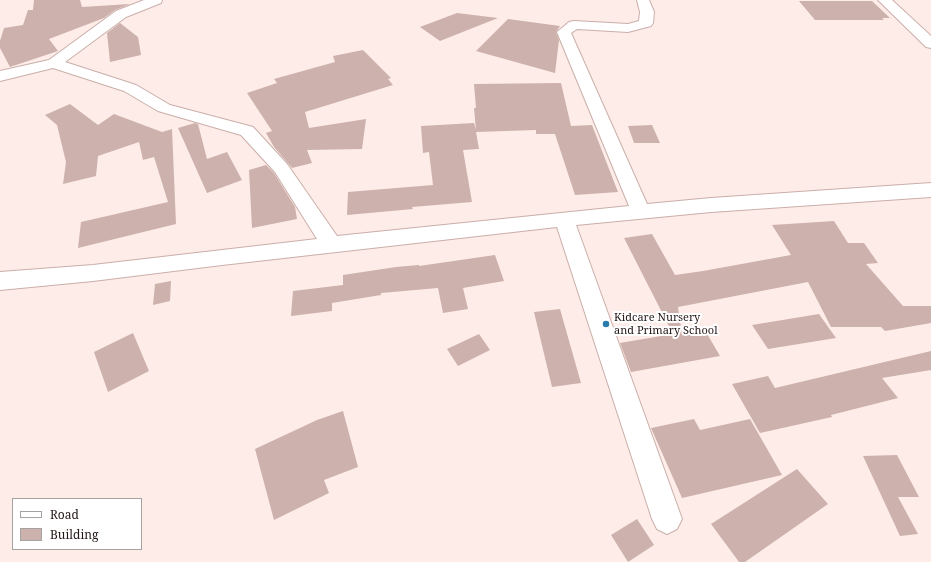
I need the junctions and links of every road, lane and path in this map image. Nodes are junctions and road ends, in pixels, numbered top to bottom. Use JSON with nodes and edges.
{"nodes":[{"id":1,"x":156,"y":0,"type":"edge"},
{"id":2,"x":643,"y":0,"type":"edge"},
{"id":3,"x":884,"y":0,"type":"edge"},
{"id":4,"x":931,"y":44,"type":"edge"},
{"id":5,"x":54,"y":63,"type":"junction"},
{"id":6,"x":0,"y":76,"type":"edge"},
{"id":7,"x":931,"y":190,"type":"edge"},
{"id":8,"x":641,"y":212,"type":"junction"},
{"id":9,"x":564,"y":219,"type":"junction"},
{"id":10,"x":332,"y":245,"type":"junction"},
{"id":11,"x":0,"y":281,"type":"edge"},
{"id":12,"x":667,"y":519,"type":"dead end"}],
"edges":[{"from":1,"to":5,"type":"street"},
{"from":2,"to":8,"type":"street"},
{"from":3,"to":4,"type":"street"},
{"from":5,"to":6,"type":"street"},
{"from":5,"to":10,"type":"street"},
{"from":7,"to":8,"type":"street"},
{"from":8,"to":9,"type":"street"},
{"from":9,"to":10,"type":"street"},
{"from":9,"to":12,"type":"street"},
{"from":10,"to":11,"type":"street"}]}
